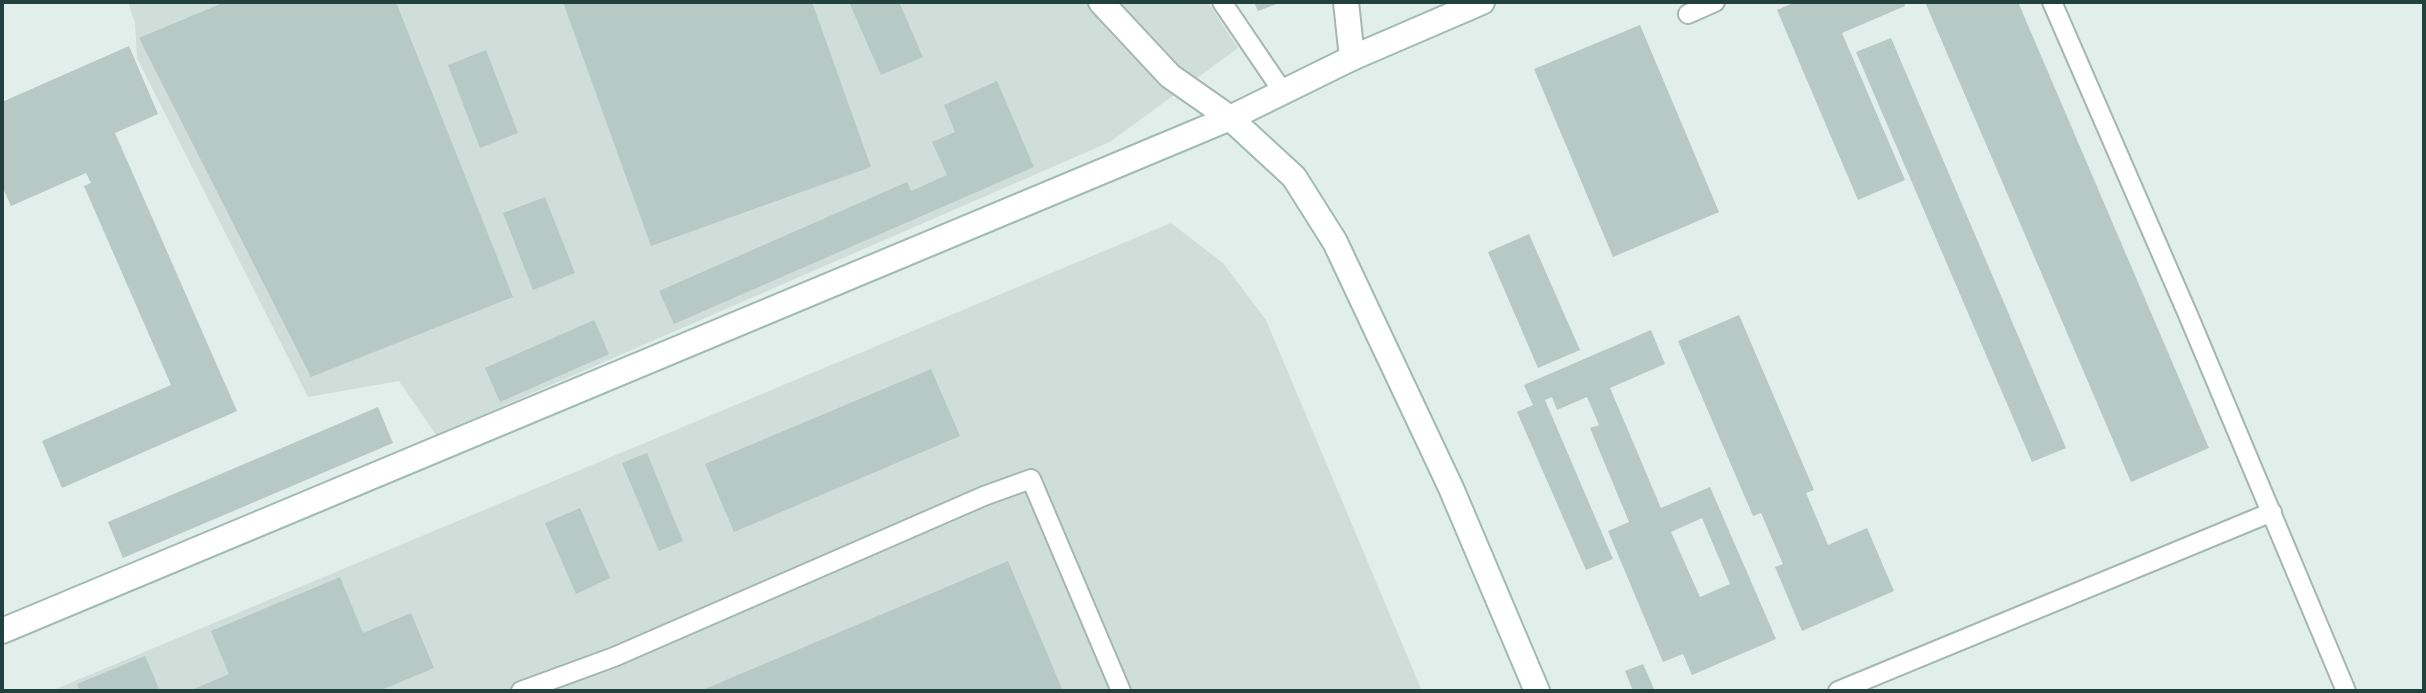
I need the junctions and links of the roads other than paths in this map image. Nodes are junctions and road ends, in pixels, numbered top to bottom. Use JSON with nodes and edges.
{"nodes":[{"id":1,"x":1101,"y":2,"type":"edge"},
{"id":2,"x":1222,"y":2,"type":"edge"},
{"id":3,"x":1346,"y":2,"type":"edge"},
{"id":4,"x":1482,"y":2,"type":"edge"},
{"id":5,"x":1715,"y":2,"type":"edge"},
{"id":6,"x":2052,"y":2,"type":"edge"},
{"id":7,"x":1688,"y":14,"type":"dead end"},
{"id":8,"x":1352,"y":58,"type":"junction"},
{"id":9,"x":1283,"y":92,"type":"junction"},
{"id":10,"x":1230,"y":118,"type":"junction"},
{"id":11,"x":2272,"y":512,"type":"junction"},
{"id":12,"x":2,"y":631,"type":"edge"},
{"id":13,"x":553,"y":685,"type":"edge"},
{"id":14,"x":521,"y":691,"type":"edge"},
{"id":15,"x":1121,"y":691,"type":"edge"},
{"id":16,"x":1537,"y":691,"type":"edge"},
{"id":17,"x":1838,"y":691,"type":"edge"},
{"id":18,"x":2346,"y":691,"type":"edge"}],
"edges":[{"from":1,"to":10,"type":"street"},
{"from":2,"to":9,"type":"lane"},
{"from":3,"to":8,"type":"street"},
{"from":4,"to":8,"type":"street"},
{"from":5,"to":7,"type":"lane"},
{"from":6,"to":11,"type":"lane"},
{"from":8,"to":9,"type":"street"},
{"from":9,"to":10,"type":"street"},
{"from":10,"to":12,"type":"street"},
{"from":10,"to":16,"type":"street"},
{"from":11,"to":17,"type":"lane"},
{"from":11,"to":18,"type":"lane"},
{"from":13,"to":14,"type":"lane"},
{"from":13,"to":15,"type":"lane"}]}
